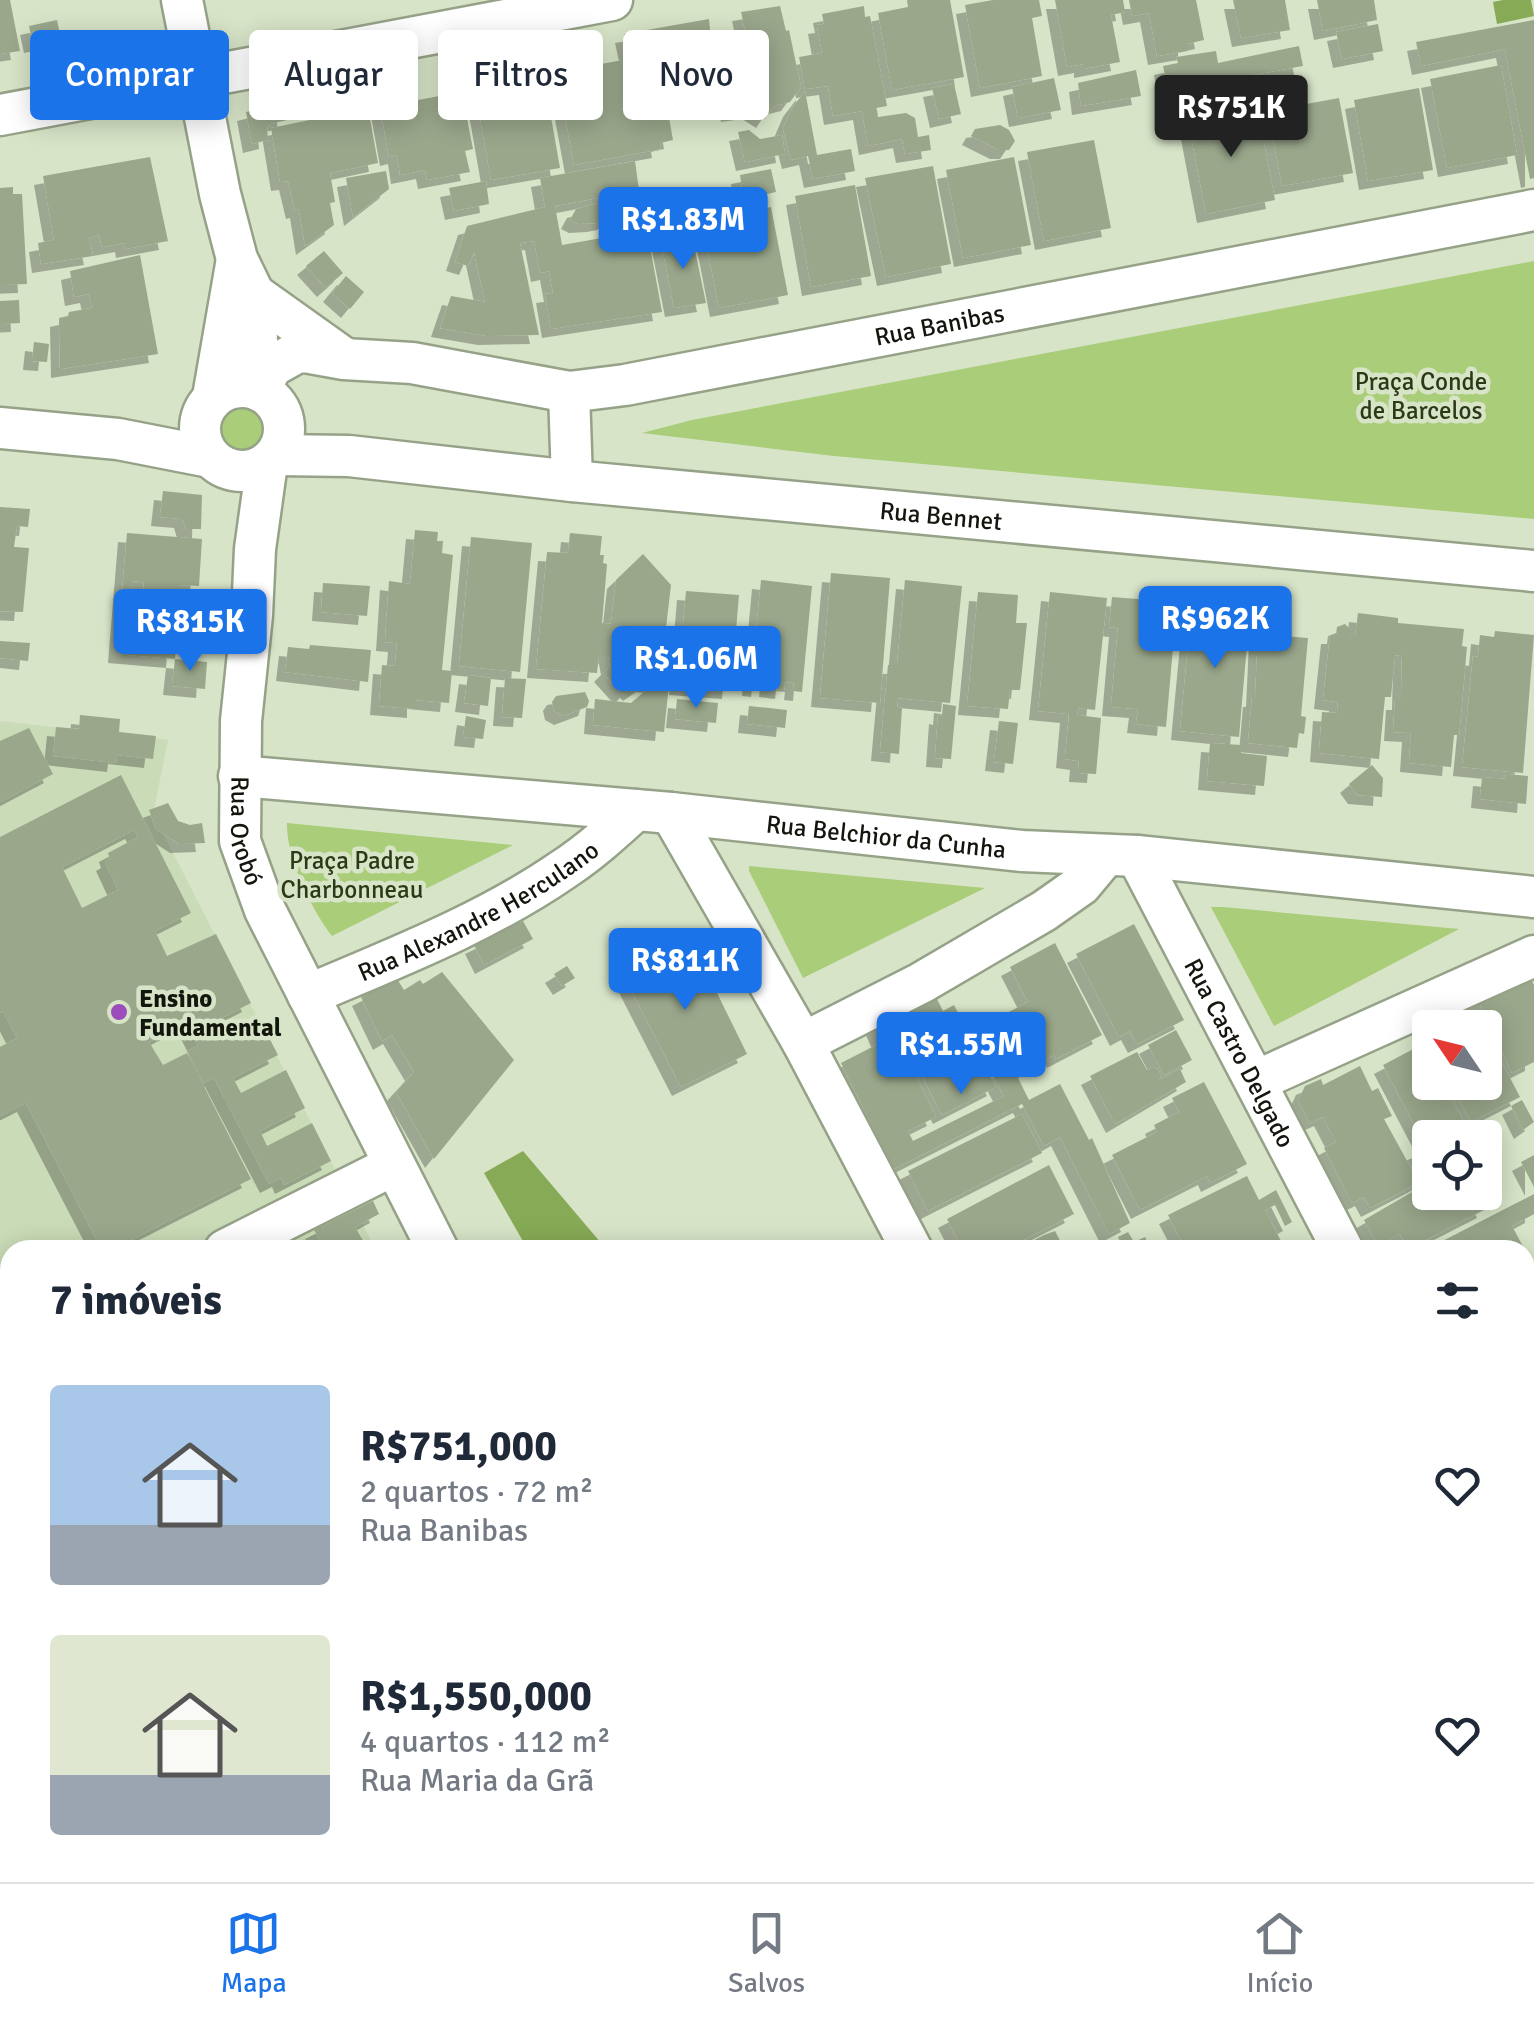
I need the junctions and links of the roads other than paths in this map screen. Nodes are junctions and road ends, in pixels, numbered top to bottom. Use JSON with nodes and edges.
{"nodes":[{"id":1,"x":182,"y":0,"type":"edge"},
{"id":2,"x":612,"y":0,"type":"edge"},
{"id":3,"x":187,"y":30,"type":"edge"},
{"id":4,"x":229,"y":74,"type":"edge"},
{"id":5,"x":30,"y":110,"type":"edge"},
{"id":6,"x":0,"y":115,"type":"edge"},
{"id":7,"x":206,"y":120,"type":"edge"},
{"id":8,"x":1534,"y":210,"type":"edge"},
{"id":9,"x":245,"y":276,"type":"junction"},
{"id":10,"x":344,"y":359,"type":"junction"},
{"id":11,"x":569,"y":392,"type":"junction"},
{"id":12,"x":234,"y":419,"type":"junction"},
{"id":13,"x":0,"y":428,"type":"edge"},
{"id":14,"x":349,"y":456,"type":"junction"},
{"id":15,"x":272,"y":459,"type":"junction"},
{"id":16,"x":572,"y":481,"type":"junction"},
{"id":17,"x":255,"y":549,"type":"junction"},
{"id":18,"x":1534,"y":571,"type":"edge"},
{"id":19,"x":239,"y":776,"type":"junction"},
{"id":20,"x":653,"y":812,"type":"junction"},
{"id":21,"x":1121,"y":856,"type":"junction"},
{"id":22,"x":1534,"y":898,"type":"edge"},
{"id":23,"x":1534,"y":956,"type":"edge"},
{"id":24,"x":308,"y":995,"type":"junction"},
{"id":25,"x":803,"y":1043,"type":"junction"},
{"id":26,"x":1256,"y":1081,"type":"junction"},
{"id":27,"x":394,"y":1165,"type":"junction"},
{"id":28,"x":246,"y":1240,"type":"edge"},
{"id":29,"x":433,"y":1240,"type":"edge"},
{"id":30,"x":907,"y":1240,"type":"edge"},
{"id":31,"x":1338,"y":1240,"type":"edge"}],
"edges":[{"from":1,"to":3,"type":"street"},
{"from":2,"to":4,"type":"street"},
{"from":5,"to":6,"type":"street"},
{"from":7,"to":9,"type":"street"},
{"from":8,"to":11,"type":"street","name":"Rua Banibas"},
{"from":9,"to":10,"type":"street"},
{"from":9,"to":12,"type":"street"},
{"from":10,"to":11,"type":"street","name":"Rua Banibas"},
{"from":10,"to":12,"type":"street","name":"Rua Banibas"},
{"from":11,"to":16,"type":"street"},
{"from":12,"to":13,"type":"street"},
{"from":12,"to":14,"type":"street","name":"Rua Bennet"},
{"from":12,"to":15,"type":"street","name":"Rua Orobó"},
{"from":12,"to":15,"type":"street","name":"Rua Bennet"},
{"from":12,"to":17,"type":"street","name":"Rua Orobó"},
{"from":14,"to":15,"type":"street","name":"Rua Bennet"},
{"from":14,"to":16,"type":"street","name":"Rua Bennet"},
{"from":15,"to":17,"type":"street","name":"Rua Orobó"},
{"from":16,"to":18,"type":"street","name":"Rua Bennet"},
{"from":17,"to":19,"type":"street","name":"Rua Orobó"},
{"from":19,"to":20,"type":"street","name":"Rua Belchior da Cunha"},
{"from":19,"to":24,"type":"street","name":"Rua Orobó"},
{"from":20,"to":21,"type":"street","name":"Rua Belchior da Cunha"},
{"from":20,"to":24,"type":"street","name":"Rua Alexandre Herculano"},
{"from":20,"to":25,"type":"street"},
{"from":21,"to":22,"type":"street","name":"Rua Belchior da Cunha"},
{"from":21,"to":25,"type":"street"},
{"from":21,"to":26,"type":"street","name":"Rua Castro Delgado"},
{"from":23,"to":26,"type":"street"},
{"from":24,"to":27,"type":"street","name":"Rua Orobó"},
{"from":25,"to":30,"type":"street"},
{"from":26,"to":31,"type":"street","name":"Rua Castro Delgado"},
{"from":27,"to":28,"type":"street"},
{"from":27,"to":29,"type":"street","name":"Rua Orobó"}]}
